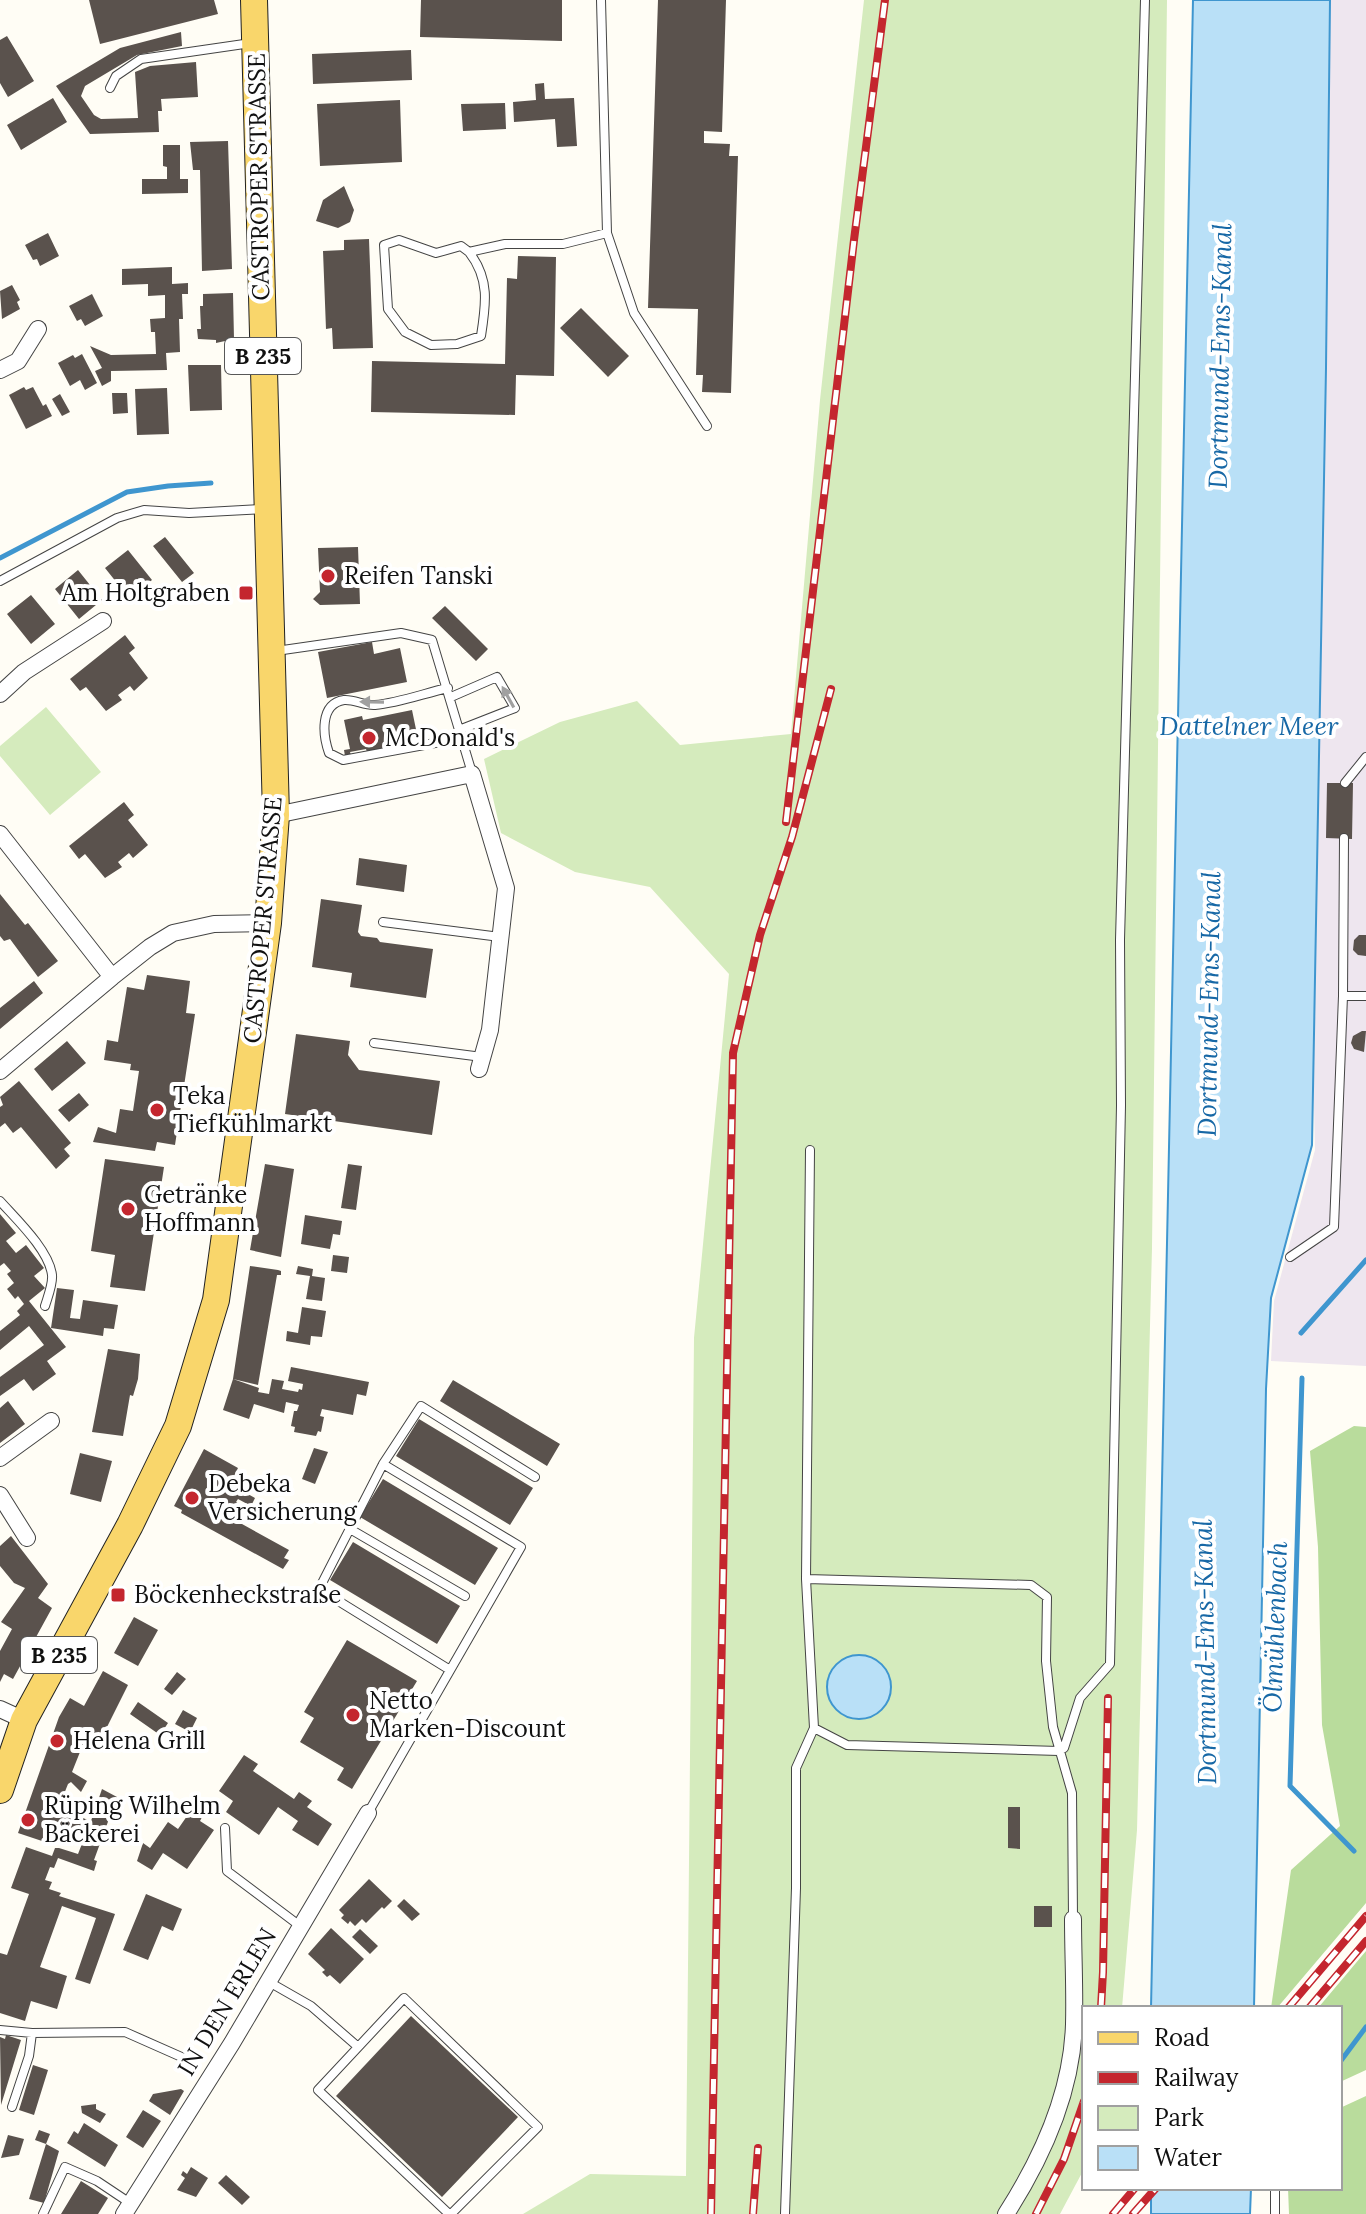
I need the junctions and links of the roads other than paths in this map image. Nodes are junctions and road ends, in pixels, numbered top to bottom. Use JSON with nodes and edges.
{"nodes":[{"id":1,"x":254,"y":0,"type":"edge"},
{"id":2,"x":601,"y":0,"type":"edge"},
{"id":3,"x":1145,"y":0,"type":"edge"},
{"id":4,"x":255,"y":43,"type":"junction"},
{"id":5,"x":110,"y":88,"type":"dead end"},
{"id":6,"x":607,"y":233,"type":"junction"},
{"id":7,"x":469,"y":252,"type":"junction"},
{"id":8,"x":38,"y":329,"type":"dead end"},
{"id":9,"x":0,"y":370,"type":"edge"},
{"id":10,"x":707,"y":426,"type":"dead end"},
{"id":11,"x":267,"y":509,"type":"junction"},
{"id":12,"x":0,"y":581,"type":"edge"},
{"id":13,"x":103,"y":621,"type":"dead end"},
{"id":14,"x":274,"y":652,"type":"junction"},
{"id":15,"x":450,"y":693,"type":"junction"},
{"id":16,"x":0,"y":694,"type":"edge"},
{"id":17,"x":461,"y":734,"type":"junction"},
{"id":18,"x":1366,"y":757,"type":"edge"},
{"id":19,"x":472,"y":774,"type":"junction"},
{"id":20,"x":1345,"y":783,"type":"dead end"},
{"id":21,"x":276,"y":815,"type":"junction"},
{"id":22,"x":0,"y":834,"type":"edge"},
{"id":23,"x":1344,"y":838,"type":"dead end"},
{"id":24,"x":383,"y":922,"type":"dead end"},
{"id":25,"x":268,"y":923,"type":"junction"},
{"id":26,"x":500,"y":937,"type":"junction"},
{"id":27,"x":112,"y":977,"type":"junction"},
{"id":28,"x":1343,"y":996,"type":"junction"},
{"id":29,"x":1366,"y":996,"type":"edge"},
{"id":30,"x":374,"y":1043,"type":"dead end"},
{"id":31,"x":481,"y":1063,"type":"joint"},
{"id":32,"x":0,"y":1071,"type":"edge"},
{"id":33,"x":810,"y":1150,"type":"dead end"},
{"id":34,"x":0,"y":1201,"type":"edge"},
{"id":35,"x":1290,"y":1257,"type":"dead end"},
{"id":36,"x":45,"y":1306,"type":"dead end"},
{"id":37,"x":51,"y":1421,"type":"dead end"},
{"id":38,"x":0,"y":1458,"type":"edge"},
{"id":39,"x":383,"y":1464,"type":"junction"},
{"id":40,"x":535,"y":1477,"type":"dead end"},
{"id":41,"x":0,"y":1495,"type":"edge"},
{"id":42,"x":350,"y":1529,"type":"junction"},
{"id":43,"x":27,"y":1538,"type":"dead end"},
{"id":44,"x":806,"y":1579,"type":"junction"},
{"id":45,"x":465,"y":1596,"type":"dead end"},
{"id":46,"x":450,"y":1670,"type":"junction"},
{"id":47,"x":0,"y":1709,"type":"edge"},
{"id":48,"x":24,"y":1720,"type":"junction"},
{"id":49,"x":814,"y":1728,"type":"junction"},
{"id":50,"x":1059,"y":1751,"type":"junction"},
{"id":51,"x":0,"y":1790,"type":"edge"},
{"id":52,"x":368,"y":1813,"type":"joint"},
{"id":53,"x":225,"y":1828,"type":"dead end"},
{"id":54,"x":1073,"y":1919,"type":"joint"},
{"id":55,"x":301,"y":1927,"type":"junction"},
{"id":56,"x":268,"y":1982,"type":"junction"},
{"id":57,"x":0,"y":2030,"type":"edge"},
{"id":58,"x":32,"y":2033,"type":"junction"},
{"id":59,"x":357,"y":2046,"type":"junction"},
{"id":60,"x":186,"y":2059,"type":"dead end"},
{"id":61,"x":12,"y":2107,"type":"dead end"},
{"id":62,"x":1275,"y":2190,"type":"edge"},
{"id":63,"x":128,"y":2209,"type":"edge"},
{"id":64,"x":43,"y":2214,"type":"edge"},
{"id":65,"x":450,"y":2214,"type":"edge"},
{"id":66,"x":785,"y":2214,"type":"edge"},
{"id":67,"x":1006,"y":2214,"type":"edge"},
{"id":68,"x":1275,"y":2214,"type":"edge"}],
"edges":[{"from":1,"to":4,"type":"main road","name":"CASTROPER STRASSE","number":"B 235"},
{"from":2,"to":6,"type":"lane"},
{"from":3,"to":50,"type":"lane"},
{"from":4,"to":5,"type":"lane"},
{"from":4,"to":11,"type":"main road","name":"CASTROPER STRASSE","number":"B 235"},
{"from":6,"to":7,"type":"lane"},
{"from":6,"to":10,"type":"lane"},
{"from":7,"to":7,"type":"lane"},
{"from":8,"to":9,"type":"street"},
{"from":11,"to":12,"type":"lane"},
{"from":11,"to":14,"type":"main road","name":"CASTROPER STRASSE","number":"B 235"},
{"from":13,"to":16,"type":"street"},
{"from":14,"to":15,"type":"lane"},
{"from":14,"to":21,"type":"main road","name":"CASTROPER STRASSE","number":"B 235"},
{"from":15,"to":17,"type":"lane"},
{"from":17,"to":15,"type":"lane","one_way":true},
{"from":15,"to":17,"type":"lane","one_way":true},
{"from":17,"to":19,"type":"lane"},
{"from":18,"to":20,"type":"lane"},
{"from":19,"to":21,"type":"street"},
{"from":19,"to":26,"type":"street"},
{"from":21,"to":25,"type":"main road","name":"CASTROPER STRASSE","number":"B 235"},
{"from":22,"to":27,"type":"street"},
{"from":23,"to":28,"type":"lane"},
{"from":24,"to":26,"type":"lane"},
{"from":25,"to":27,"type":"street"},
{"from":25,"to":48,"type":"main road","name":"CASTROPER STRASSE","number":"B 235"},
{"from":26,"to":31,"type":"street"},
{"from":27,"to":32,"type":"street"},
{"from":28,"to":29,"type":"lane"},
{"from":28,"to":35,"type":"lane"},
{"from":30,"to":31,"type":"lane"},
{"from":33,"to":44,"type":"lane"},
{"from":34,"to":36,"type":"lane"},
{"from":37,"to":38,"type":"street"},
{"from":39,"to":40,"type":"lane"},
{"from":39,"to":42,"type":"lane"},
{"from":39,"to":46,"type":"lane"},
{"from":41,"to":43,"type":"street"},
{"from":42,"to":45,"type":"lane"},
{"from":42,"to":46,"type":"lane"},
{"from":44,"to":49,"type":"lane"},
{"from":44,"to":50,"type":"lane"},
{"from":46,"to":52,"type":"lane"},
{"from":47,"to":48,"type":"street"},
{"from":48,"to":51,"type":"main road","name":"CASTROPER STRASSE","number":"B 235"},
{"from":49,"to":50,"type":"lane"},
{"from":49,"to":66,"type":"lane"},
{"from":50,"to":54,"type":"lane"},
{"from":52,"to":55,"type":"street","name":"IN DEN ERLEN"},
{"from":53,"to":55,"type":"lane"},
{"from":54,"to":67,"type":"street"},
{"from":55,"to":56,"type":"street","name":"IN DEN ERLEN"},
{"from":56,"to":59,"type":"lane"},
{"from":56,"to":63,"type":"street","name":"IN DEN ERLEN"},
{"from":57,"to":58,"type":"lane"},
{"from":58,"to":60,"type":"lane"},
{"from":58,"to":61,"type":"lane"},
{"from":59,"to":65,"type":"lane"},
{"from":59,"to":65,"type":"lane"},
{"from":62,"to":68,"type":"lane"},
{"from":63,"to":64,"type":"lane"}]}
